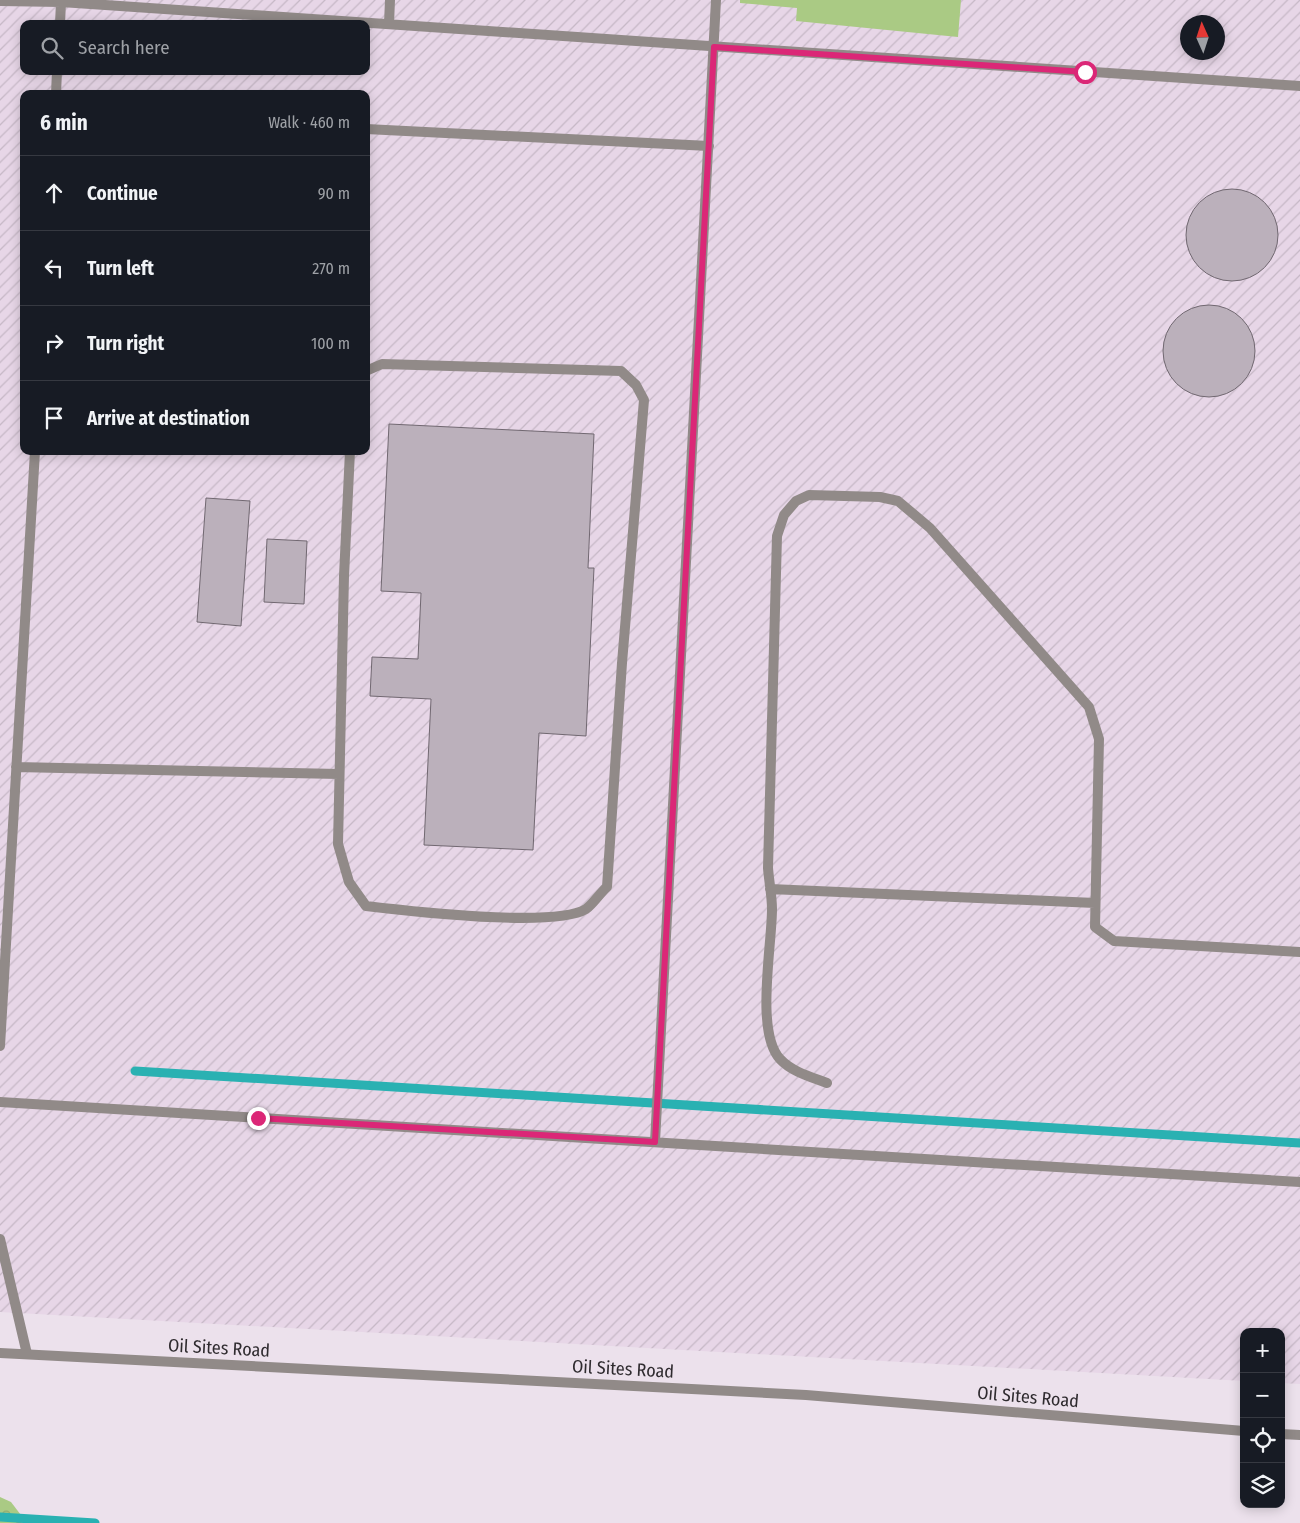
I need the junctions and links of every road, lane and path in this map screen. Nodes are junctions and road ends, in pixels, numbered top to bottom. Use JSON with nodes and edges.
{"nodes":[{"id":1,"x":0,"y":0,"type":"edge"},
{"id":2,"x":390,"y":0,"type":"edge"},
{"id":3,"x":716,"y":0,"type":"edge"},
{"id":4,"x":61,"y":2,"type":"junction"},
{"id":5,"x":60,"y":20,"type":"edge"},
{"id":6,"x":329,"y":20,"type":"edge"},
{"id":7,"x":370,"y":23,"type":"edge"},
{"id":8,"x":389,"y":24,"type":"junction"},
{"id":9,"x":714,"y":47,"type":"junction"},
{"id":10,"x":57,"y":75,"type":"edge"},
{"id":11,"x":1300,"y":86,"type":"edge"},
{"id":12,"x":56,"y":90,"type":"edge"},
{"id":13,"x":370,"y":129,"type":"edge"},
{"id":14,"x":709,"y":146,"type":"junction"},
{"id":15,"x":370,"y":369,"type":"edge"},
{"id":16,"x":35,"y":455,"type":"edge"},
{"id":17,"x":350,"y":455,"type":"edge"},
{"id":18,"x":16,"y":767,"type":"junction"},
{"id":19,"x":339,"y":774,"type":"junction"},
{"id":20,"x":770,"y":889,"type":"junction"},
{"id":21,"x":1095,"y":903,"type":"junction"},
{"id":22,"x":1300,"y":952,"type":"edge"},
{"id":23,"x":0,"y":1046,"type":"edge"},
{"id":24,"x":827,"y":1083,"type":"dead end"},
{"id":25,"x":0,"y":1102,"type":"edge"},
{"id":26,"x":655,"y":1142,"type":"junction"},
{"id":27,"x":1300,"y":1182,"type":"edge"},
{"id":28,"x":0,"y":1239,"type":"edge"},
{"id":29,"x":3,"y":1268,"type":"edge"},
{"id":30,"x":0,"y":1352,"type":"edge"},
{"id":31,"x":27,"y":1354,"type":"junction"},
{"id":32,"x":1240,"y":1431,"type":"edge"},
{"id":33,"x":1285,"y":1434,"type":"edge"},
{"id":34,"x":1300,"y":1435,"type":"edge"}],
"edges":[{"from":1,"to":4,"type":"lane"},
{"from":2,"to":8,"type":"lane"},
{"from":3,"to":9,"type":"lane"},
{"from":4,"to":5,"type":"lane"},
{"from":4,"to":6,"type":"lane"},
{"from":7,"to":8,"type":"lane"},
{"from":8,"to":9,"type":"lane"},
{"from":9,"to":11,"type":"lane"},
{"from":9,"to":14,"type":"lane"},
{"from":10,"to":12,"type":"lane"},
{"from":13,"to":14,"type":"lane"},
{"from":14,"to":26,"type":"lane"},
{"from":15,"to":19,"type":"lane"},
{"from":16,"to":18,"type":"lane"},
{"from":17,"to":19,"type":"lane"},
{"from":18,"to":19,"type":"lane"},
{"from":18,"to":23,"type":"lane"},
{"from":20,"to":21,"type":"lane"},
{"from":20,"to":21,"type":"lane"},
{"from":20,"to":24,"type":"lane"},
{"from":21,"to":22,"type":"lane"},
{"from":25,"to":26,"type":"lane"},
{"from":26,"to":27,"type":"lane"},
{"from":28,"to":29,"type":"lane"},
{"from":29,"to":31,"type":"lane"},
{"from":30,"to":31,"type":"lane","name":"Oil Sites Road"},
{"from":31,"to":32,"type":"lane","name":"Oil Sites Road"},
{"from":33,"to":34,"type":"lane"}]}
